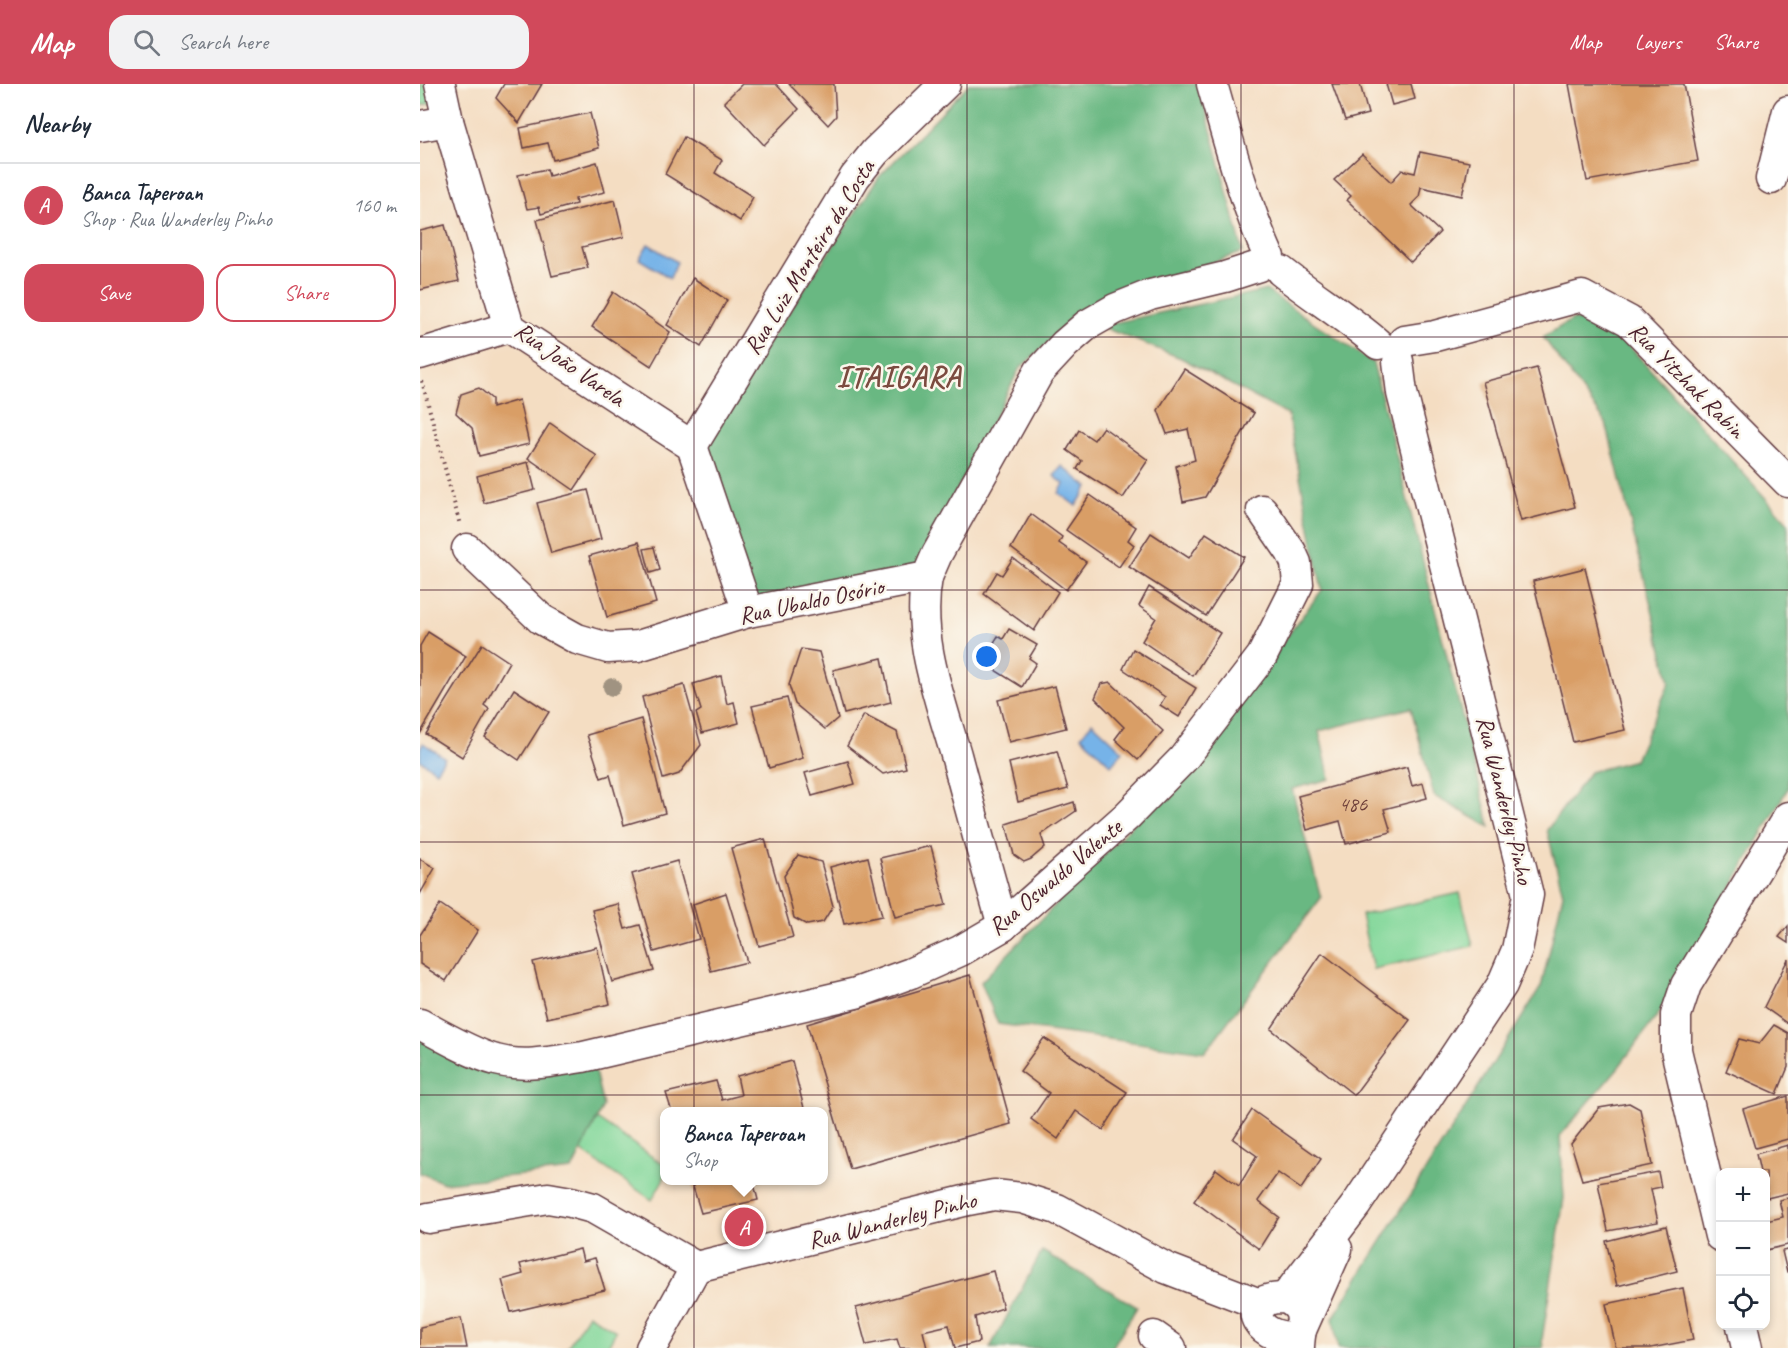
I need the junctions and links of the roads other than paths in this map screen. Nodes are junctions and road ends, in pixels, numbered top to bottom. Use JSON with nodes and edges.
{"nodes":[{"id":1,"x":440,"y":84,"type":"edge"},
{"id":2,"x":945,"y":84,"type":"edge"},
{"id":3,"x":1212,"y":84,"type":"edge"},
{"id":4,"x":1788,"y":111,"type":"edge"},
{"id":5,"x":434,"y":124,"type":"edge"},
{"id":6,"x":1771,"y":180,"type":"dead end"},
{"id":7,"x":1268,"y":267,"type":"junction"},
{"id":8,"x":509,"y":327,"type":"junction"},
{"id":9,"x":1393,"y":349,"type":"junction"},
{"id":10,"x":420,"y":354,"type":"edge"},
{"id":11,"x":692,"y":446,"type":"junction"},
{"id":12,"x":1788,"y":482,"type":"edge"},
{"id":13,"x":1262,"y":510,"type":"dead end"},
{"id":14,"x":467,"y":549,"type":"road end"},
{"id":15,"x":927,"y":577,"type":"junction"},
{"id":16,"x":748,"y":612,"type":"junction"},
{"id":17,"x":1788,"y":817,"type":"edge"},
{"id":18,"x":1004,"y":926,"type":"junction"},
{"id":19,"x":420,"y":1024,"type":"edge"},
{"id":20,"x":1356,"y":1205,"type":"junction"},
{"id":21,"x":428,"y":1218,"type":"dead end"},
{"id":22,"x":1717,"y":1222,"type":"edge"},
{"id":23,"x":696,"y":1268,"type":"junction"},
{"id":24,"x":1167,"y":1268,"type":"junction"},
{"id":25,"x":1273,"y":1301,"type":"junction"},
{"id":26,"x":1743,"y":1330,"type":"edge"},
{"id":27,"x":1300,"y":1338,"type":"edge"},
{"id":28,"x":1266,"y":1343,"type":"edge"},
{"id":29,"x":651,"y":1348,"type":"edge"},
{"id":30,"x":1747,"y":1348,"type":"edge"}],
"edges":[{"from":1,"to":5,"type":"street","name":"Rua João Varela"},
{"from":2,"to":11,"type":"street","name":"Rua Luiz Monteiro da Costa"},
{"from":3,"to":7,"type":"street"},
{"from":4,"to":6,"type":"street"},
{"from":5,"to":8,"type":"street","name":"Rua João Varela"},
{"from":7,"to":9,"type":"street"},
{"from":7,"to":15,"type":"street"},
{"from":8,"to":10,"type":"street"},
{"from":8,"to":11,"type":"street","name":"Rua João Varela"},
{"from":9,"to":12,"type":"street","name":"Rua Yitzhak Rabin"},
{"from":9,"to":20,"type":"street","name":"Rua Wanderley Pinho"},
{"from":11,"to":16,"type":"street"},
{"from":13,"to":18,"type":"street","name":"Rua Oswaldo Valente"},
{"from":14,"to":16,"type":"street","name":"Rua Ubaldo Osório"},
{"from":15,"to":16,"type":"street","name":"Rua Ubaldo Osório"},
{"from":15,"to":18,"type":"street"},
{"from":17,"to":22,"type":"street"},
{"from":18,"to":19,"type":"street","name":"Rua Oswaldo Valente"},
{"from":20,"to":25,"type":"street","name":"Rua Wanderley Pinho"},
{"from":20,"to":27,"type":"street","name":"Rua Wanderley Pinho"},
{"from":21,"to":23,"type":"street"},
{"from":23,"to":24,"type":"street","name":"Rua Wanderley Pinho"},
{"from":23,"to":29,"type":"street"},
{"from":24,"to":25,"type":"street","name":"Rua Wanderley Pinho"},
{"from":24,"to":28,"type":"street","name":"Rua Wanderley Pinho"},
{"from":25,"to":27,"type":"street"},
{"from":25,"to":28,"type":"street"},
{"from":26,"to":30,"type":"street"},
{"from":27,"to":28,"type":"street"}]}
